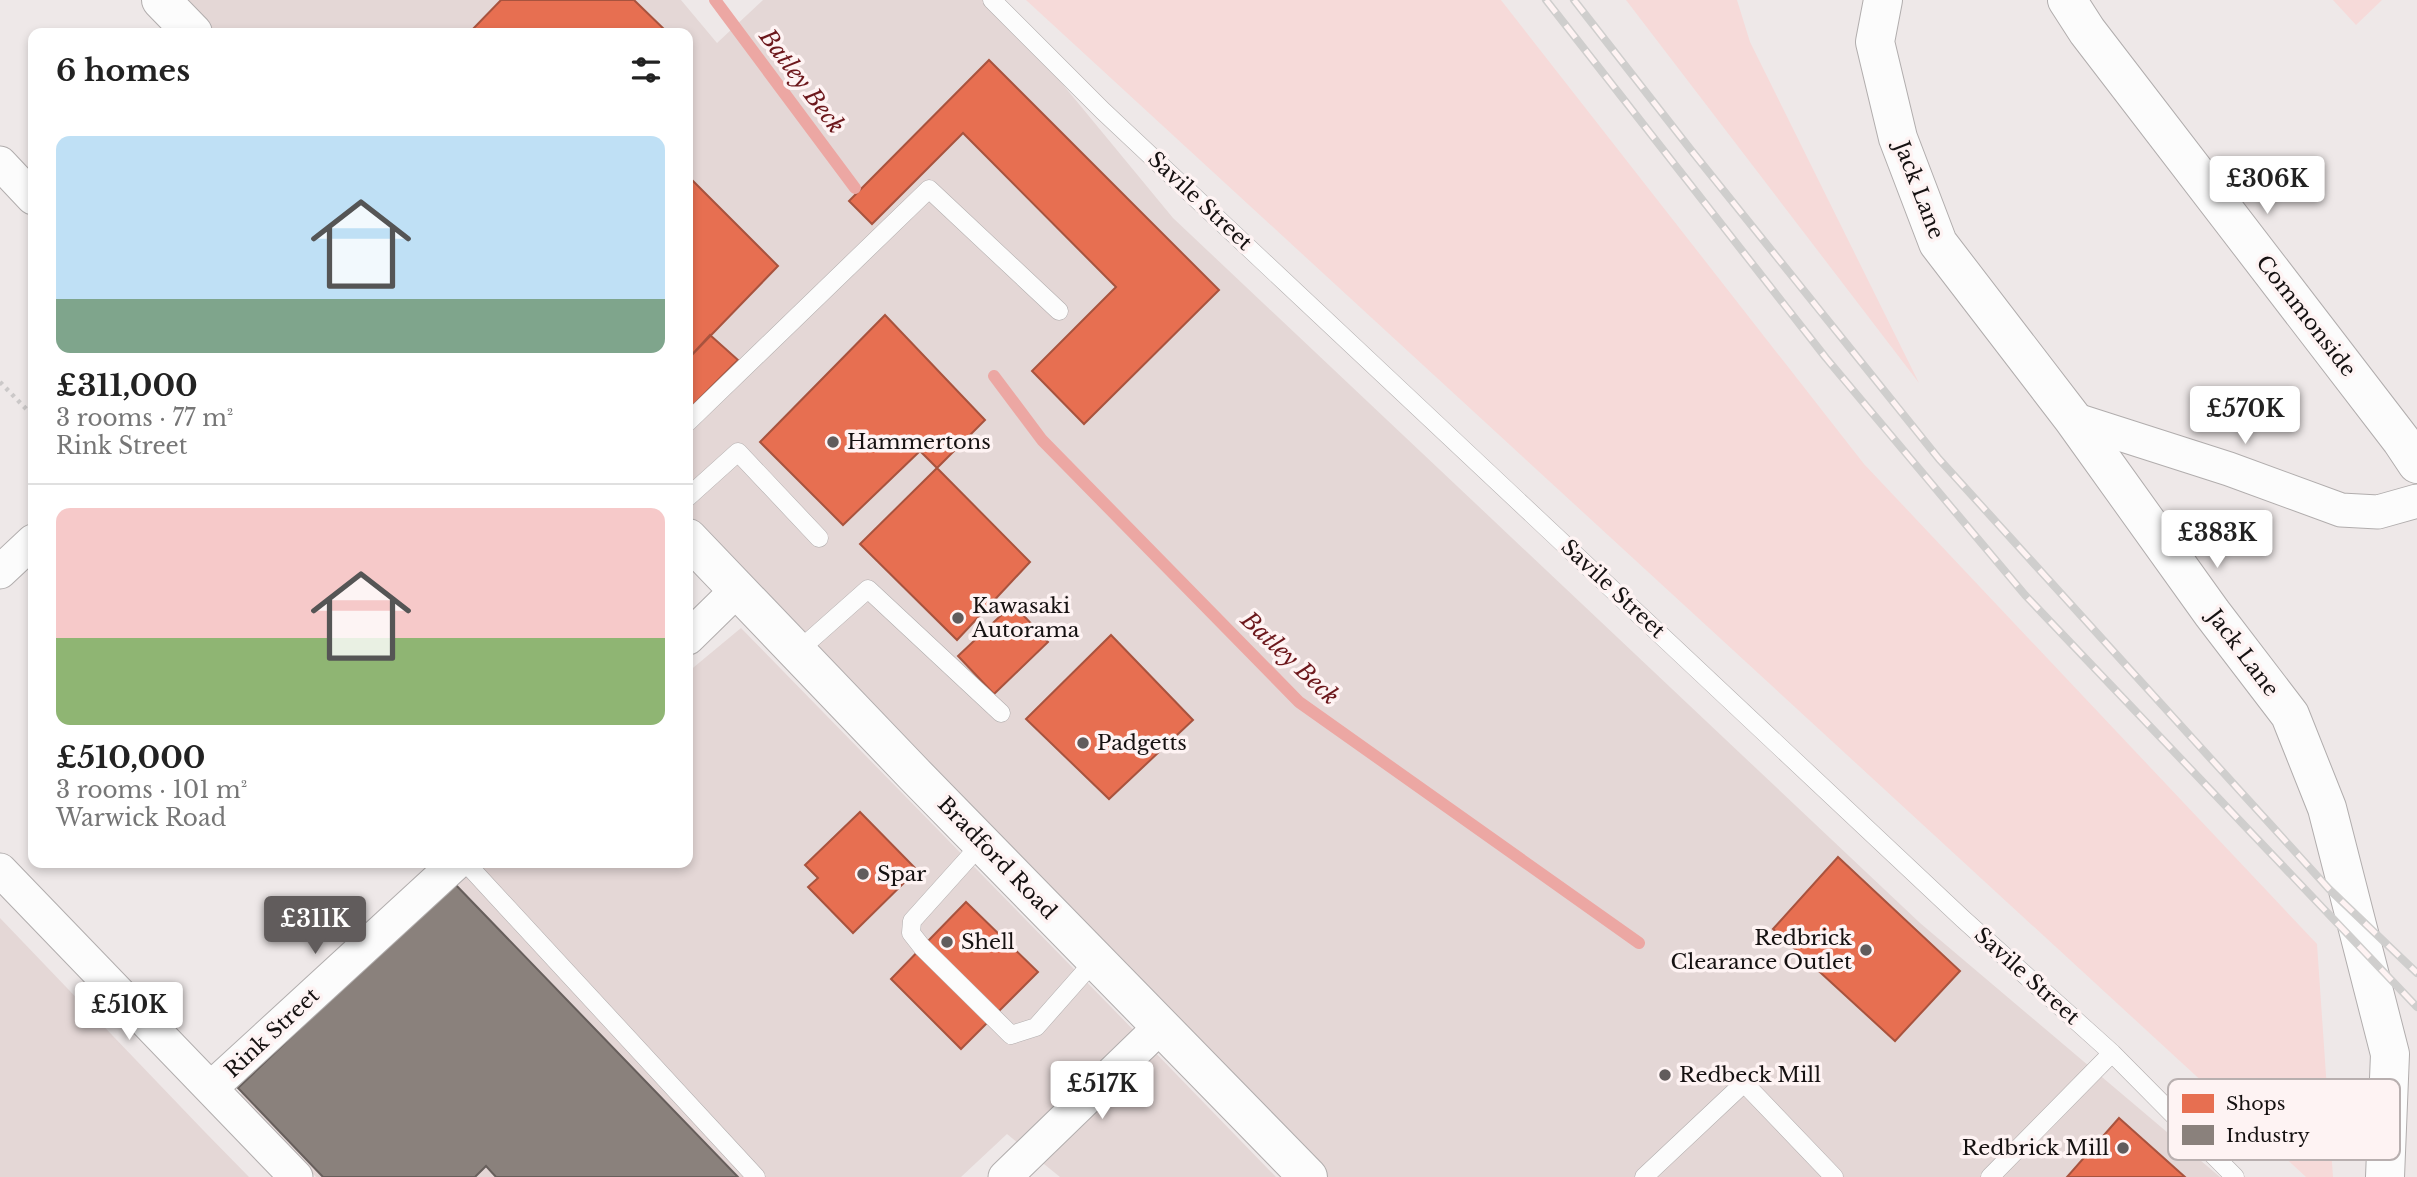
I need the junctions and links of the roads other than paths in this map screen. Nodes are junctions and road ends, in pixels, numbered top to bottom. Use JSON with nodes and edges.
{"nodes":[{"id":1,"x":161,"y":0,"type":"edge"},
{"id":2,"x":992,"y":0,"type":"edge"},
{"id":3,"x":1883,"y":0,"type":"edge"},
{"id":4,"x":2067,"y":0,"type":"edge"},
{"id":5,"x":188,"y":28,"type":"edge"},
{"id":6,"x":0,"y":163,"type":"edge"},
{"id":7,"x":28,"y":193,"type":"edge"},
{"id":8,"x":1059,"y":310,"type":"dead end"},
{"id":9,"x":693,"y":417,"type":"edge"},
{"id":10,"x":2073,"y":419,"type":"junction"},
{"id":11,"x":2412,"y":444,"type":"edge"},
{"id":12,"x":693,"y":492,"type":"edge"},
{"id":13,"x":2417,"y":501,"type":"edge"},
{"id":14,"x":819,"y":538,"type":"dead end"},
{"id":15,"x":693,"y":543,"type":"edge"},
{"id":16,"x":28,"y":545,"type":"edge"},
{"id":17,"x":1,"y":568,"type":"edge"},
{"id":18,"x":738,"y":589,"type":"junction"},
{"id":19,"x":693,"y":633,"type":"edge"},
{"id":20,"x":798,"y":651,"type":"junction"},
{"id":21,"x":1001,"y":713,"type":"dead end"},
{"id":22,"x":982,"y":844,"type":"junction"},
{"id":23,"x":451,"y":868,"type":"edge"},
{"id":24,"x":471,"y":868,"type":"edge"},
{"id":25,"x":0,"y":870,"type":"edge"},
{"id":26,"x":1096,"y":959,"type":"junction"},
{"id":27,"x":1161,"y":1026,"type":"junction"},
{"id":28,"x":2112,"y":1053,"type":"junction"},
{"id":29,"x":2389,"y":1079,"type":"edge"},
{"id":30,"x":211,"y":1088,"type":"junction"},
{"id":31,"x":2168,"y":1109,"type":"edge"},
{"id":32,"x":2218,"y":1160,"type":"edge"},
{"id":33,"x":296,"y":1177,"type":"edge"},
{"id":34,"x":756,"y":1177,"type":"edge"},
{"id":35,"x":1005,"y":1177,"type":"edge"},
{"id":36,"x":1308,"y":1177,"type":"edge"},
{"id":37,"x":1644,"y":1177,"type":"edge"},
{"id":38,"x":1834,"y":1177,"type":"edge"},
{"id":39,"x":1990,"y":1177,"type":"edge"},
{"id":40,"x":2235,"y":1177,"type":"edge"}],
"edges":[{"from":1,"to":5,"type":"street"},
{"from":2,"to":28,"type":"lane","name":"Savile Street"},
{"from":3,"to":10,"type":"street","name":"Jack Lane"},
{"from":4,"to":11,"type":"street","name":"Commonside"},
{"from":6,"to":7,"type":"street"},
{"from":8,"to":9,"type":"lane"},
{"from":10,"to":13,"type":"street"},
{"from":10,"to":29,"type":"street","name":"Jack Lane"},
{"from":12,"to":14,"type":"lane"},
{"from":15,"to":18,"type":"street","name":"Bradford Road"},
{"from":16,"to":17,"type":"street"},
{"from":18,"to":19,"type":"street"},
{"from":18,"to":20,"type":"street","name":"Bradford Road"},
{"from":20,"to":21,"type":"lane"},
{"from":20,"to":22,"type":"street","name":"Bradford Road"},
{"from":22,"to":26,"type":"street","name":"Bradford Road"},
{"from":22,"to":26,"type":"lane"},
{"from":23,"to":30,"type":"street","name":"Rink Street"},
{"from":24,"to":34,"type":"lane"},
{"from":25,"to":30,"type":"street"},
{"from":26,"to":27,"type":"street","name":"Bradford Road"},
{"from":27,"to":35,"type":"street"},
{"from":27,"to":36,"type":"street","name":"Bradford Road"},
{"from":28,"to":31,"type":"lane","name":"Savile Street"},
{"from":28,"to":39,"type":"lane"},
{"from":30,"to":33,"type":"street"},
{"from":32,"to":40,"type":"lane","name":"Savile Street"},
{"from":37,"to":38,"type":"lane"}]}
